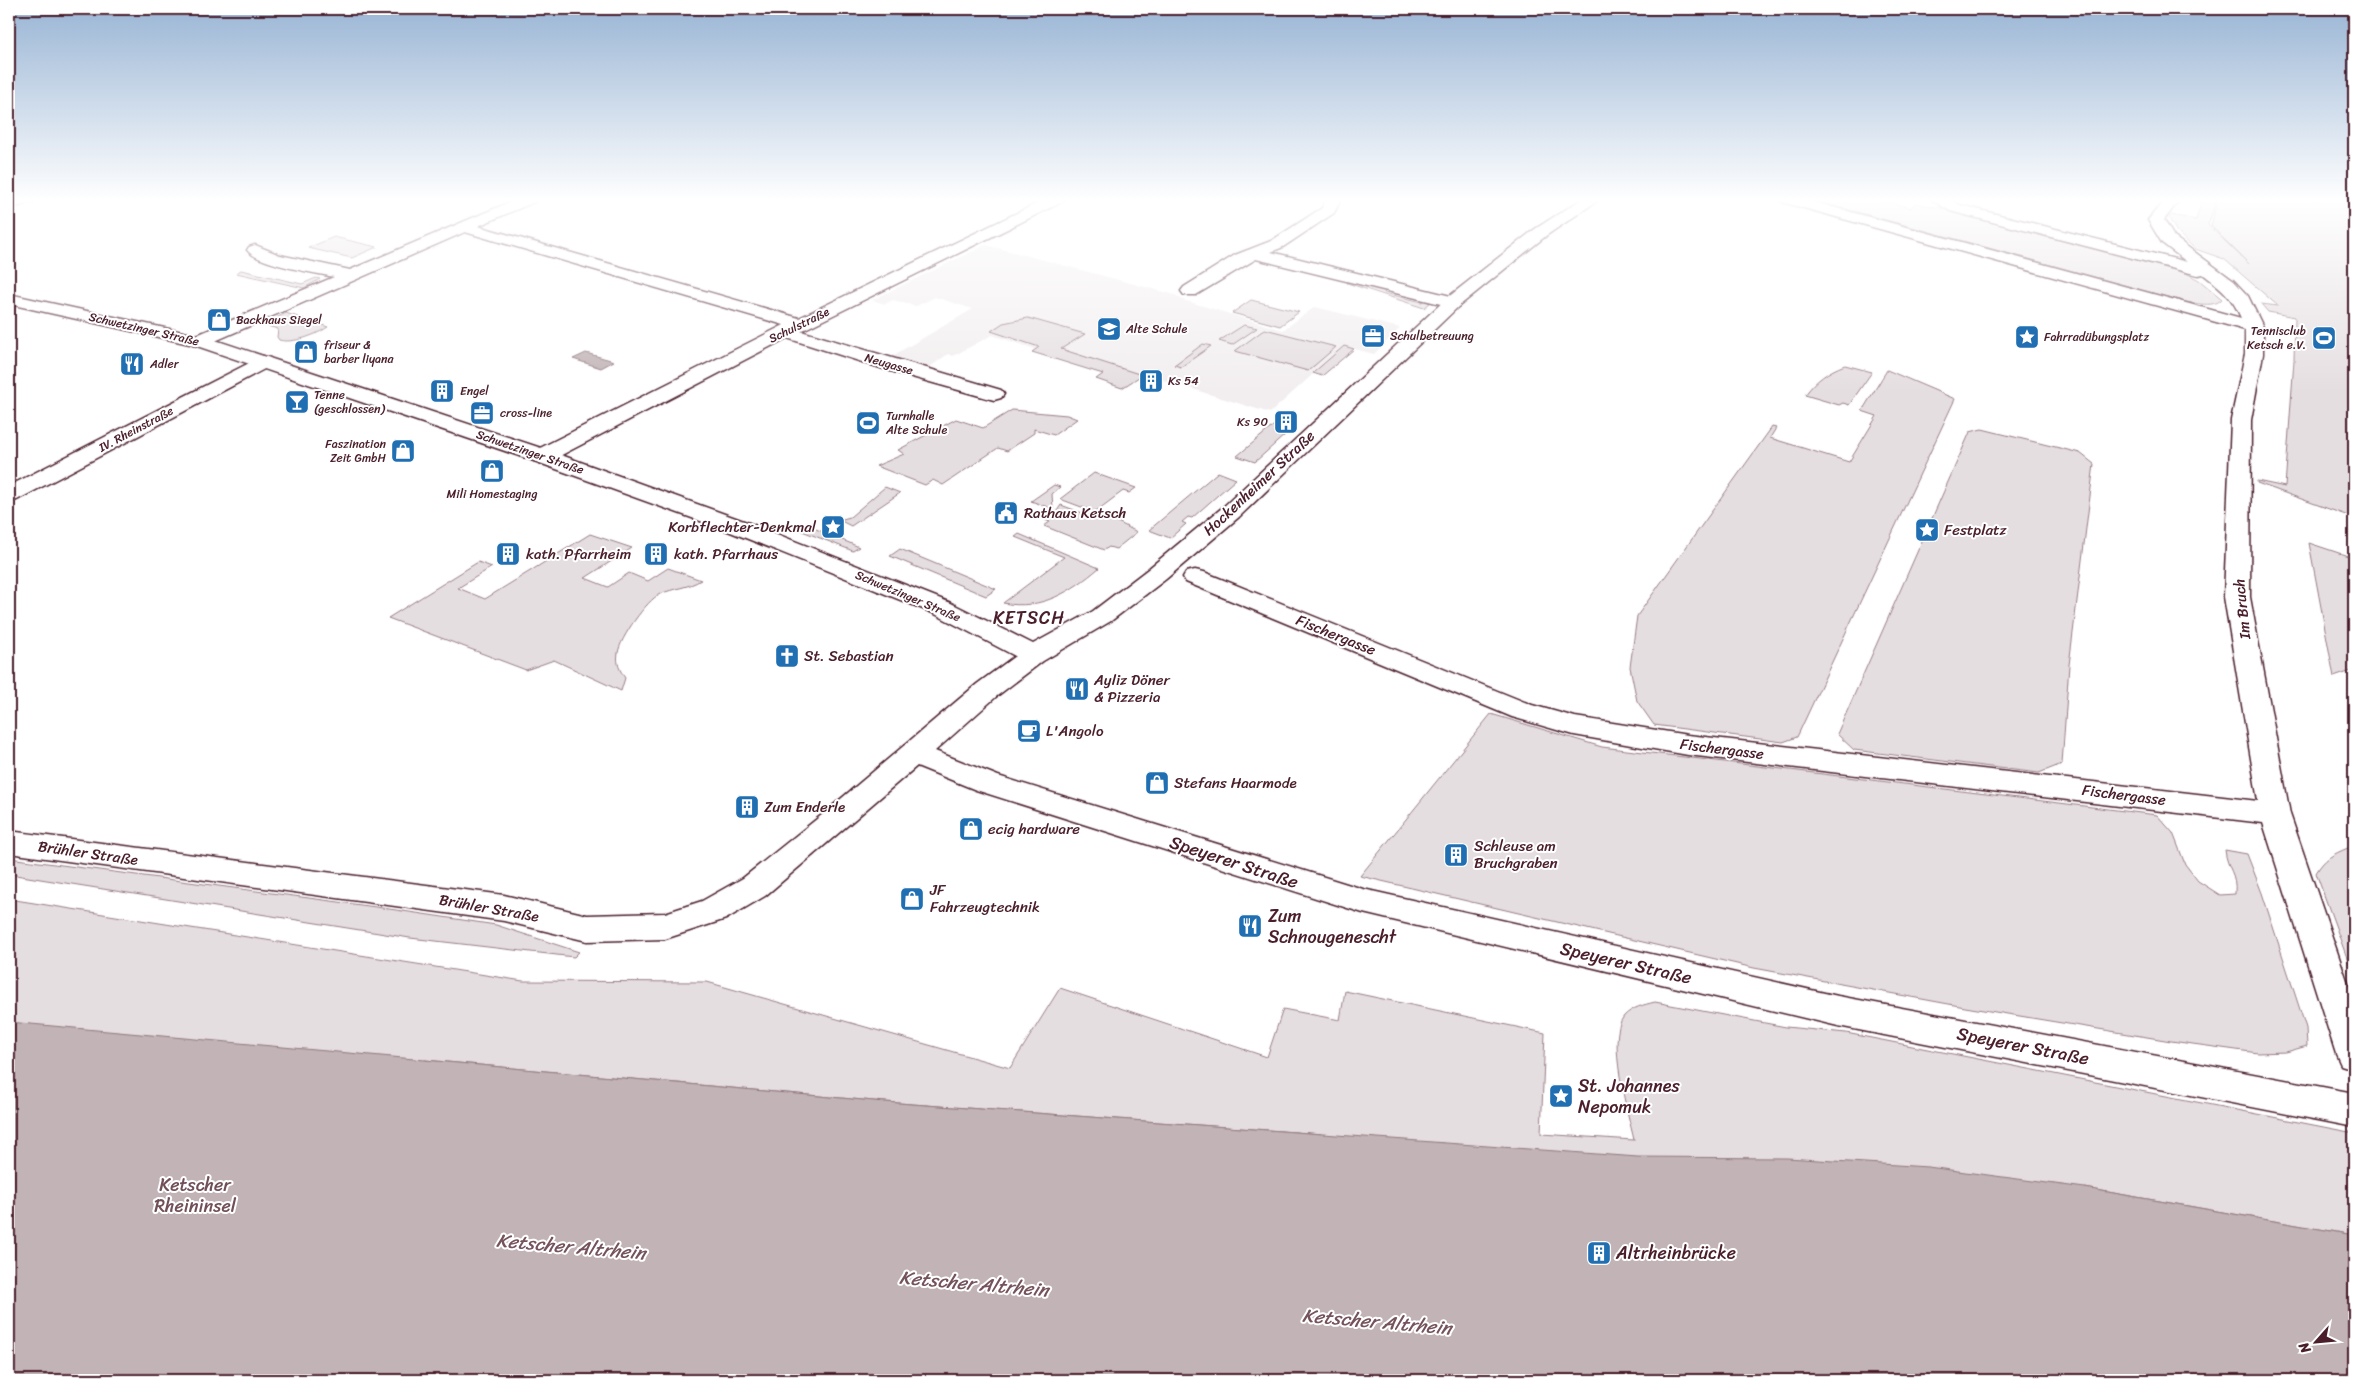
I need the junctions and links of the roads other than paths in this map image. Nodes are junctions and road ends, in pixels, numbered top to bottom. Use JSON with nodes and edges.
{"nodes":[{"id":1,"x":297,"y":264,"type":"edge"},
{"id":2,"x":376,"y":264,"type":"edge"},
{"id":3,"x":583,"y":264,"type":"edge"},
{"id":4,"x":924,"y":264,"type":"edge"},
{"id":5,"x":1232,"y":264,"type":"edge"},
{"id":6,"x":1298,"y":264,"type":"edge"},
{"id":7,"x":1501,"y":264,"type":"edge"},
{"id":8,"x":2023,"y":264,"type":"edge"},
{"id":9,"x":2172,"y":264,"type":"edge"},
{"id":10,"x":2199,"y":264,"type":"edge"},
{"id":11,"x":2212,"y":274,"type":"junction"},
{"id":12,"x":349,"y":275,"type":"junction"},
{"id":13,"x":1190,"y":292,"type":"dead end"},
{"id":14,"x":9,"y":299,"type":"edge"},
{"id":15,"x":1453,"y":302,"type":"junction"},
{"id":16,"x":2254,"y":327,"type":"junction"},
{"id":17,"x":793,"y":328,"type":"junction"},
{"id":18,"x":199,"y":341,"type":"junction"},
{"id":19,"x":264,"y":362,"type":"junction"},
{"id":20,"x":994,"y":394,"type":"dead end"},
{"id":21,"x":542,"y":456,"type":"junction"},
{"id":22,"x":9,"y":495,"type":"edge"},
{"id":23,"x":1195,"y":577,"type":"dead end"},
{"id":24,"x":1034,"y":655,"type":"junction"},
{"id":25,"x":915,"y":754,"type":"junction"},
{"id":26,"x":2275,"y":814,"type":"junction"},
{"id":27,"x":9,"y":842,"type":"edge"},
{"id":28,"x":2354,"y":1054,"type":"edge"},
{"id":29,"x":2354,"y":1110,"type":"edge"}],
"edges":[{"from":1,"to":12,"type":"street"},
{"from":2,"to":12,"type":"street"},
{"from":3,"to":17,"type":"street","name":"Neugasse"},
{"from":4,"to":17,"type":"street","name":"Schulstraße"},
{"from":5,"to":13,"type":"street"},
{"from":6,"to":15,"type":"street"},
{"from":7,"to":15,"type":"street","name":"Hockenheimer Straße"},
{"from":8,"to":16,"type":"street"},
{"from":9,"to":11,"type":"street"},
{"from":10,"to":11,"type":"street","name":"Im Bruch"},
{"from":11,"to":16,"type":"street","name":"Im Bruch"},
{"from":12,"to":18,"type":"street"},
{"from":14,"to":18,"type":"street","name":"Schwetzinger Straße"},
{"from":15,"to":24,"type":"street","name":"Hockenheimer Straße"},
{"from":16,"to":26,"type":"street","name":"Im Bruch"},
{"from":17,"to":20,"type":"street","name":"Neugasse"},
{"from":17,"to":21,"type":"street","name":"Schulstraße"},
{"from":18,"to":19,"type":"street","name":"Schwetzinger Straße"},
{"from":19,"to":21,"type":"street","name":"Schwetzinger Straße"},
{"from":19,"to":22,"type":"street","name":"IV. Rheinstraße"},
{"from":21,"to":24,"type":"street","name":"Schwetzinger Straße"},
{"from":23,"to":26,"type":"street","name":"Fischergasse"},
{"from":24,"to":25,"type":"street","name":"Hockenheimer Straße"},
{"from":25,"to":27,"type":"street","name":"Brühler Straße"},
{"from":25,"to":29,"type":"street","name":"Speyerer Straße"},
{"from":26,"to":28,"type":"street","name":"Im Bruch"}]}
